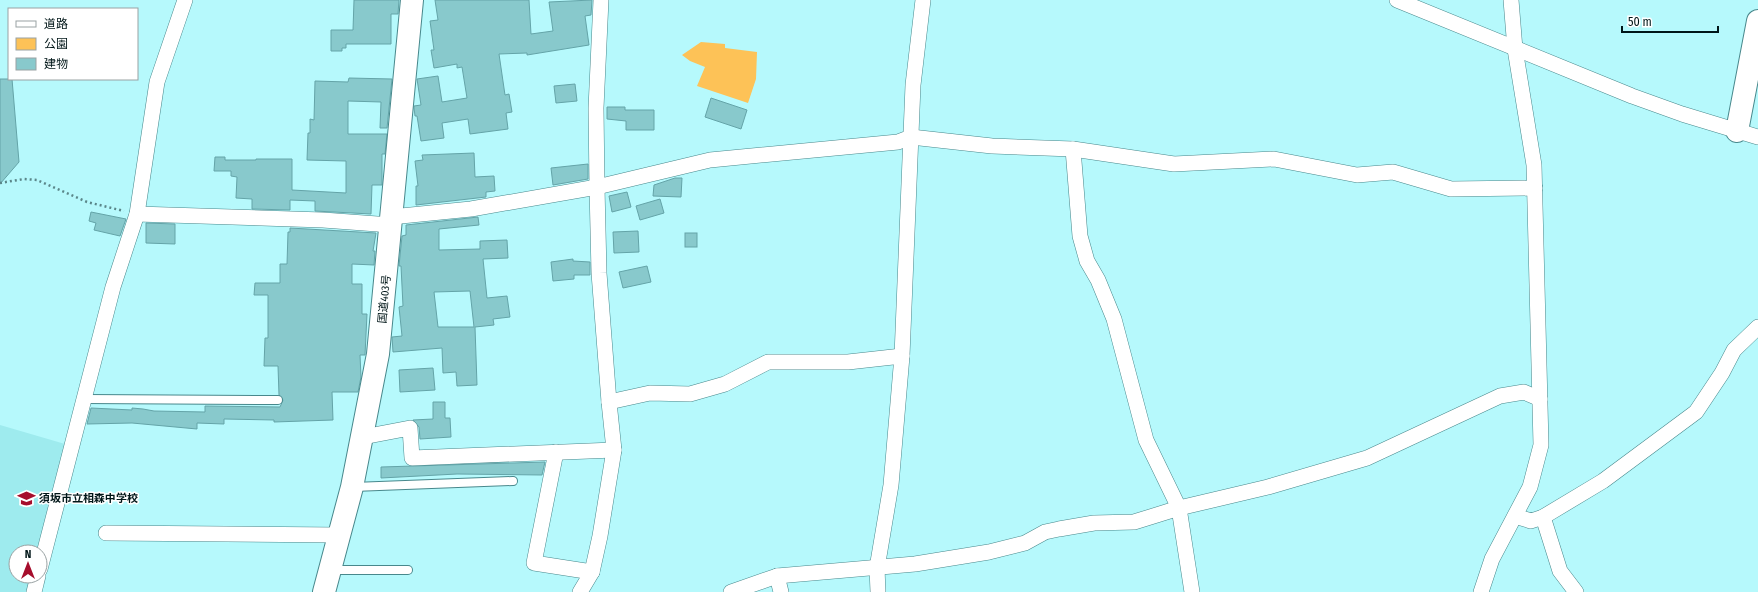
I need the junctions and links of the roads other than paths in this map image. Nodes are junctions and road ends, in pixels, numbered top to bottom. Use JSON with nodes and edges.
{"nodes":[{"id":1,"x":185,"y":0,"type":"edge"},
{"id":2,"x":412,"y":0,"type":"edge"},
{"id":3,"x":601,"y":0,"type":"edge"},
{"id":4,"x":923,"y":0,"type":"edge"},
{"id":5,"x":1397,"y":0,"type":"edge"},
{"id":6,"x":1511,"y":0,"type":"edge"},
{"id":7,"x":1758,"y":21,"type":"edge"},
{"id":8,"x":1515,"y":50,"type":"junction"},
{"id":9,"x":1737,"y":131,"type":"junction"},
{"id":10,"x":911,"y":137,"type":"junction"},
{"id":11,"x":1758,"y":137,"type":"edge"},
{"id":12,"x":1073,"y":149,"type":"junction"},
{"id":13,"x":596,"y":187,"type":"junction"},
{"id":14,"x":1536,"y":188,"type":"junction"},
{"id":15,"x":136,"y":214,"type":"junction"},
{"id":16,"x":391,"y":221,"type":"junction"},
{"id":17,"x":1758,"y":327,"type":"edge"},
{"id":18,"x":902,"y":356,"type":"junction"},
{"id":19,"x":84,"y":399,"type":"junction"},
{"id":20,"x":1540,"y":399,"type":"junction"},
{"id":21,"x":278,"y":400,"type":"dead end"},
{"id":22,"x":609,"y":402,"type":"junction"},
{"id":23,"x":363,"y":436,"type":"junction"},
{"id":24,"x":614,"y":450,"type":"junction"},
{"id":25,"x":556,"y":452,"type":"junction"},
{"id":26,"x":513,"y":481,"type":"dead end"},
{"id":27,"x":352,"y":487,"type":"junction"},
{"id":28,"x":1179,"y":508,"type":"junction"},
{"id":29,"x":1515,"y":516,"type":"junction"},
{"id":30,"x":1543,"y":517,"type":"junction"},
{"id":31,"x":106,"y":534,"type":"dead end"},
{"id":32,"x":339,"y":535,"type":"junction"},
{"id":33,"x":47,"y":544,"type":"edge"},
{"id":34,"x":877,"y":568,"type":"junction"},
{"id":35,"x":329,"y":570,"type":"junction"},
{"id":36,"x":408,"y":570,"type":"dead end"},
{"id":37,"x":592,"y":572,"type":"junction"},
{"id":38,"x":777,"y":576,"type":"junction"},
{"id":39,"x":324,"y":592,"type":"edge"},
{"id":40,"x":580,"y":592,"type":"edge"},
{"id":41,"x":731,"y":592,"type":"edge"},
{"id":42,"x":781,"y":592,"type":"edge"},
{"id":43,"x":878,"y":592,"type":"edge"},
{"id":44,"x":1192,"y":592,"type":"edge"},
{"id":45,"x":1480,"y":592,"type":"edge"},
{"id":46,"x":1576,"y":592,"type":"edge"}],
"edges":[{"from":1,"to":15,"type":"street"},
{"from":2,"to":16,"type":"main road","name":"国道403号"},
{"from":3,"to":13,"type":"street"},
{"from":4,"to":10,"type":"street"},
{"from":5,"to":8,"type":"street"},
{"from":6,"to":8,"type":"street"},
{"from":7,"to":9,"type":"main road"},
{"from":8,"to":9,"type":"street"},
{"from":8,"to":14,"type":"street"},
{"from":9,"to":11,"type":"street"},
{"from":10,"to":12,"type":"street"},
{"from":10,"to":13,"type":"street"},
{"from":10,"to":18,"type":"street"},
{"from":12,"to":14,"type":"street"},
{"from":12,"to":28,"type":"street"},
{"from":13,"to":16,"type":"street"},
{"from":13,"to":22,"type":"street"},
{"from":14,"to":20,"type":"street"},
{"from":15,"to":16,"type":"street"},
{"from":15,"to":19,"type":"street"},
{"from":16,"to":23,"type":"main road","name":"国道403号"},
{"from":17,"to":30,"type":"street"},
{"from":18,"to":22,"type":"street"},
{"from":18,"to":34,"type":"street"},
{"from":19,"to":21,"type":"lane"},
{"from":19,"to":33,"type":"street"},
{"from":20,"to":28,"type":"street"},
{"from":20,"to":29,"type":"street"},
{"from":22,"to":24,"type":"street"},
{"from":23,"to":25,"type":"street"},
{"from":23,"to":27,"type":"main road","name":"国道403号"},
{"from":24,"to":25,"type":"street"},
{"from":24,"to":37,"type":"street"},
{"from":25,"to":37,"type":"street"},
{"from":26,"to":27,"type":"lane"},
{"from":27,"to":32,"type":"main road","name":"国道403号"},
{"from":28,"to":34,"type":"street"},
{"from":28,"to":44,"type":"street"},
{"from":29,"to":30,"type":"street"},
{"from":29,"to":45,"type":"street"},
{"from":30,"to":46,"type":"street"},
{"from":31,"to":32,"type":"street"},
{"from":32,"to":35,"type":"main road","name":"国道403号"},
{"from":34,"to":38,"type":"street"},
{"from":34,"to":43,"type":"street"},
{"from":35,"to":36,"type":"lane"},
{"from":35,"to":39,"type":"main road","name":"国道403号"},
{"from":37,"to":40,"type":"street"},
{"from":38,"to":41,"type":"street"},
{"from":38,"to":42,"type":"street"}]}
